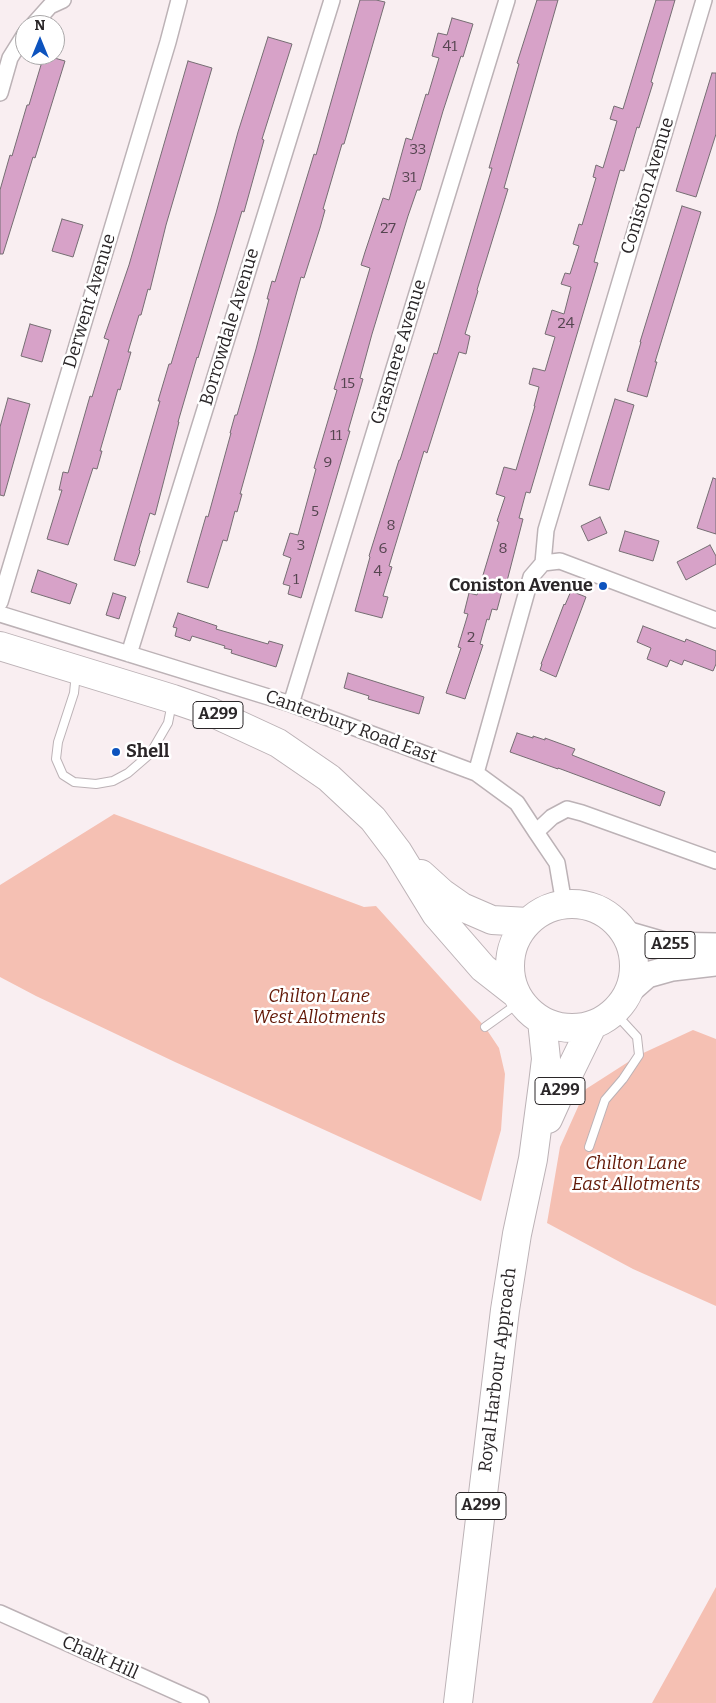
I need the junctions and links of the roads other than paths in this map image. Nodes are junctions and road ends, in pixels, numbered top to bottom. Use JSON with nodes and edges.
{"nodes":[{"id":1,"x":63,"y":0,"type":"edge"},
{"id":2,"x":179,"y":0,"type":"edge"},
{"id":3,"x":332,"y":0,"type":"edge"},
{"id":4,"x":507,"y":0,"type":"edge"},
{"id":5,"x":704,"y":0,"type":"edge"},
{"id":6,"x":42,"y":15,"type":"edge"},
{"id":7,"x":15,"y":50,"type":"edge"},
{"id":8,"x":0,"y":93,"type":"edge"},
{"id":9,"x":543,"y":563,"type":"junction"},
{"id":10,"x":0,"y":602,"type":"edge"},
{"id":11,"x":0,"y":614,"type":"edge"},
{"id":12,"x":716,"y":620,"type":"edge"},
{"id":13,"x":0,"y":646,"type":"edge"},
{"id":14,"x":129,"y":654,"type":"junction"},
{"id":15,"x":77,"y":669,"type":"junction"},
{"id":16,"x":173,"y":699,"type":"junction"},
{"id":17,"x":291,"y":704,"type":"junction"},
{"id":18,"x":476,"y":773,"type":"junction"},
{"id":19,"x":536,"y":832,"type":"junction"},
{"id":20,"x":398,"y":852,"type":"junction"},
{"id":21,"x":716,"y":861,"type":"edge"},
{"id":22,"x":564,"y":904,"type":"junction"},
{"id":23,"x":528,"y":922,"type":"junction"},
{"id":24,"x":626,"y":934,"type":"junction"},
{"id":25,"x":716,"y":946,"type":"edge"},
{"id":26,"x":716,"y":963,"type":"edge"},
{"id":27,"x":630,"y":989,"type":"junction"},
{"id":28,"x":518,"y":998,"type":"junction"},
{"id":29,"x":603,"y":1019,"type":"junction"},
{"id":30,"x":542,"y":1021,"type":"junction"},
{"id":31,"x":485,"y":1027,"type":"dead end"},
{"id":32,"x":589,"y":1147,"type":"dead end"},
{"id":33,"x":533,"y":1158,"type":"junction"},
{"id":34,"x":0,"y":1613,"type":"edge"},
{"id":35,"x":201,"y":1703,"type":"edge"},
{"id":36,"x":458,"y":1703,"type":"edge"}],
"edges":[{"from":1,"to":6,"type":"street"},
{"from":2,"to":10,"type":"street","name":"Derwent Avenue"},
{"from":3,"to":14,"type":"street","name":"Borrowdale Avenue"},
{"from":4,"to":17,"type":"street","name":"Grasmere Avenue"},
{"from":5,"to":9,"type":"street","name":"Coniston Avenue"},
{"from":7,"to":8,"type":"street"},
{"from":9,"to":12,"type":"street"},
{"from":9,"to":18,"type":"street","name":"Coniston Avenue"},
{"from":11,"to":14,"type":"street","name":"Canterbury Road East"},
{"from":13,"to":15,"type":"highway","number":"A299"},
{"from":14,"to":17,"type":"street","name":"Canterbury Road East"},
{"from":15,"to":16,"type":"highway","number":"A299"},
{"from":15,"to":16,"type":"lane"},
{"from":16,"to":20,"type":"highway","number":"A299"},
{"from":17,"to":18,"type":"street","name":"Canterbury Road East"},
{"from":18,"to":19,"type":"street","name":"Canterbury Road East"},
{"from":19,"to":21,"type":"street"},
{"from":19,"to":22,"type":"street","name":"Canterbury Road East"},
{"from":20,"to":23,"type":"highway","number":"A299"},
{"from":20,"to":28,"type":"highway","number":"A299"},
{"from":22,"to":23,"type":"highway"},
{"from":22,"to":24,"type":"highway"},
{"from":23,"to":28,"type":"highway"},
{"from":24,"to":25,"type":"main road","number":"A255"},
{"from":24,"to":27,"type":"highway"},
{"from":26,"to":27,"type":"main road","number":"A255"},
{"from":27,"to":29,"type":"highway"},
{"from":28,"to":30,"type":"highway"},
{"from":28,"to":31,"type":"lane"},
{"from":29,"to":30,"type":"highway"},
{"from":29,"to":32,"type":"lane"},
{"from":29,"to":33,"type":"highway","name":"Royal Harbour Approach","number":"A299"},
{"from":30,"to":33,"type":"highway","name":"Royal Harbour Approach","number":"A299"},
{"from":33,"to":36,"type":"highway","name":"Royal Harbour Approach","number":"A299"},
{"from":34,"to":35,"type":"street","name":"Chalk Hill"}]}
